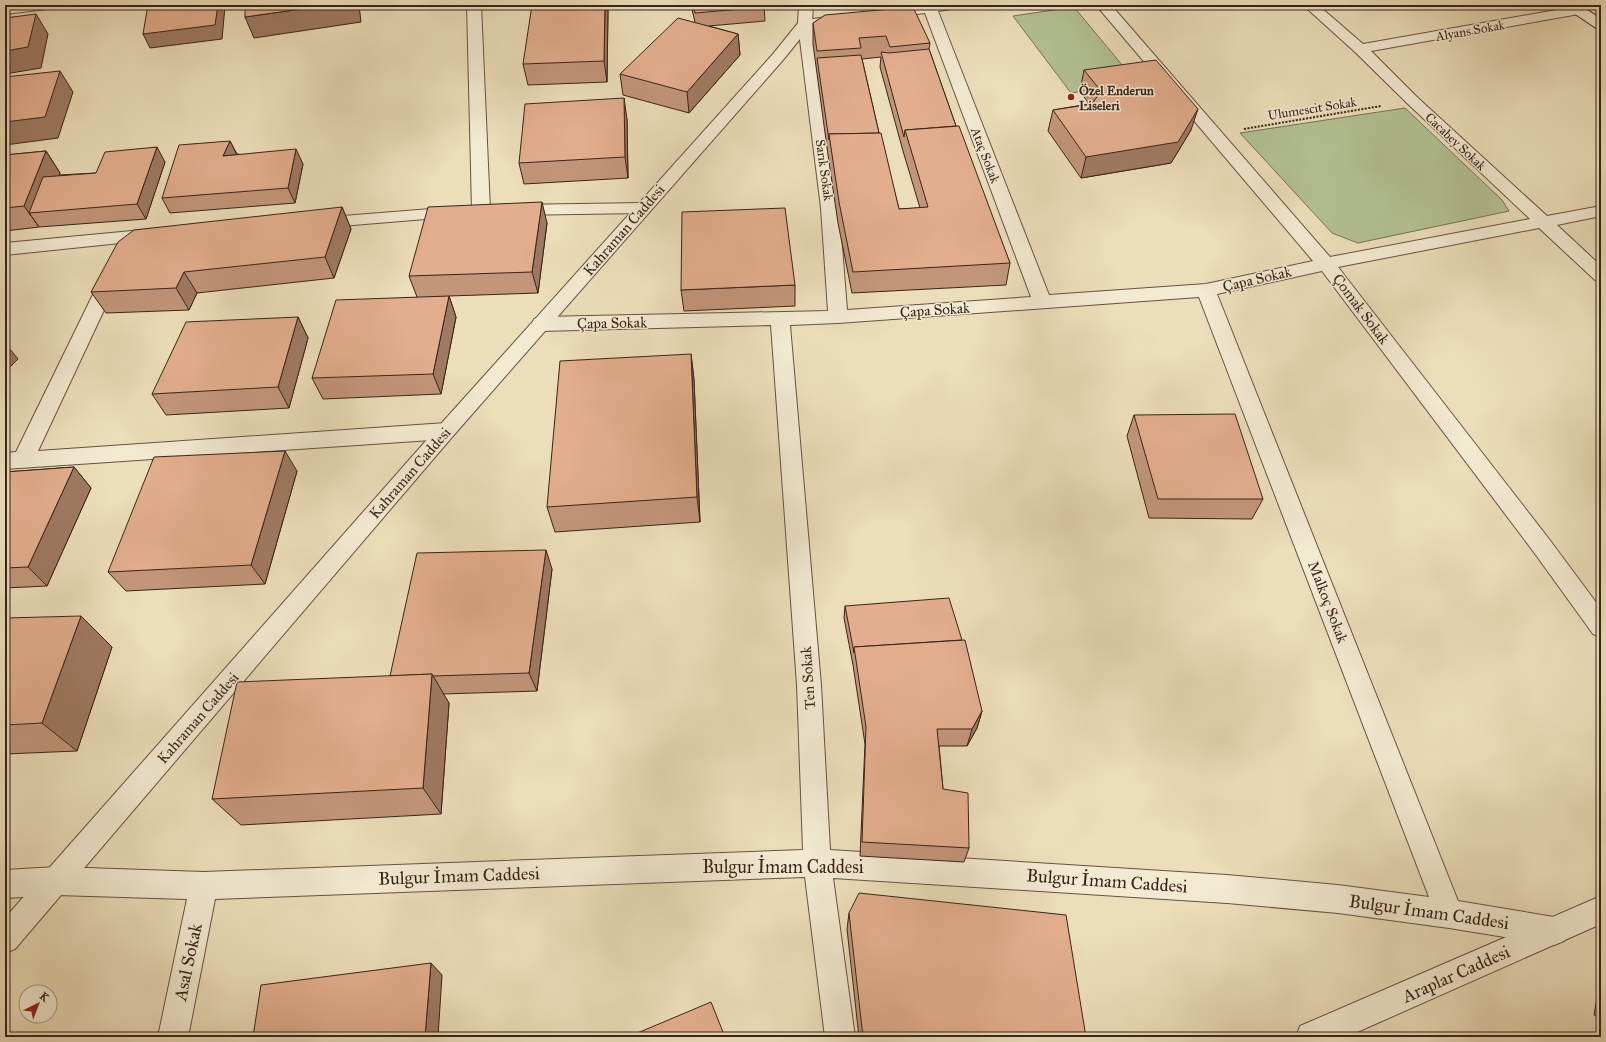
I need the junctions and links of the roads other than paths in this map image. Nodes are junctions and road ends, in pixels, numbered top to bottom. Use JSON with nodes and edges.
{"nodes":[{"id":1,"x":47,"y":5,"type":"edge"},
{"id":2,"x":474,"y":5,"type":"edge"},
{"id":3,"x":953,"y":5,"type":"edge"},
{"id":4,"x":1103,"y":5,"type":"edge"},
{"id":5,"x":1310,"y":5,"type":"edge"},
{"id":6,"x":930,"y":8,"type":"junction"},
{"id":7,"x":1575,"y":8,"type":"edge"},
{"id":8,"x":5,"y":10,"type":"edge"},
{"id":9,"x":805,"y":14,"type":"edge"},
{"id":10,"x":875,"y":15,"type":"edge"},
{"id":11,"x":844,"y":19,"type":"edge"},
{"id":12,"x":1601,"y":25,"type":"edge"},
{"id":13,"x":1360,"y":50,"type":"junction"},
{"id":14,"x":643,"y":208,"type":"junction"},
{"id":15,"x":480,"y":210,"type":"junction"},
{"id":16,"x":1601,"y":211,"type":"edge"},
{"id":17,"x":1544,"y":222,"type":"junction"},
{"id":18,"x":297,"y":224,"type":"edge"},
{"id":19,"x":170,"y":234,"type":"edge"},
{"id":20,"x":130,"y":237,"type":"junction"},
{"id":21,"x":5,"y":249,"type":"edge"},
{"id":22,"x":1326,"y":264,"type":"junction"},
{"id":23,"x":1601,"y":276,"type":"edge"},
{"id":24,"x":1206,"y":290,"type":"junction"},
{"id":25,"x":1042,"y":302,"type":"junction"},
{"id":26,"x":838,"y":317,"type":"junction"},
{"id":27,"x":780,"y":319,"type":"junction"},
{"id":28,"x":541,"y":324,"type":"junction"},
{"id":29,"x":446,"y":431,"type":"junction"},
{"id":30,"x":14,"y":461,"type":"edge"},
{"id":31,"x":1601,"y":627,"type":"edge"},
{"id":32,"x":817,"y":863,"type":"junction"},
{"id":33,"x":57,"y":881,"type":"junction"},
{"id":34,"x":5,"y":884,"type":"edge"},
{"id":35,"x":204,"y":886,"type":"junction"},
{"id":36,"x":1601,"y":910,"type":"edge"},
{"id":37,"x":1449,"y":914,"type":"junction"},
{"id":38,"x":1554,"y":931,"type":"junction"},
{"id":39,"x":5,"y":939,"type":"edge"},
{"id":40,"x":173,"y":1037,"type":"edge"},
{"id":41,"x":840,"y":1037,"type":"edge"},
{"id":42,"x":1311,"y":1037,"type":"edge"}],
"edges":[{"from":1,"to":8,"type":"street"},
{"from":2,"to":15,"type":"street"},
{"from":3,"to":6,"type":"street"},
{"from":4,"to":22,"type":"street","name":"Çomak Sokak"},
{"from":5,"to":13,"type":"street","name":"Cacabey Sokak"},
{"from":6,"to":10,"type":"street"},
{"from":6,"to":25,"type":"street","name":"Ataç Sokak"},
{"from":7,"to":12,"type":"street"},
{"from":7,"to":13,"type":"street","name":"Alyans Sokak"},
{"from":9,"to":11,"type":"street"},
{"from":9,"to":14,"type":"street","name":"Kahraman Caddesi"},
{"from":9,"to":26,"type":"street","name":"Sarık Sokak"},
{"from":13,"to":17,"type":"street","name":"Cacabey Sokak"},
{"from":14,"to":15,"type":"street"},
{"from":14,"to":28,"type":"street","name":"Kahraman Caddesi"},
{"from":15,"to":18,"type":"street"},
{"from":16,"to":17,"type":"street","name":"Çapa Sokak"},
{"from":17,"to":22,"type":"street","name":"Çapa Sokak"},
{"from":17,"to":23,"type":"street","name":"Cacabey Sokak"},
{"from":19,"to":20,"type":"street"},
{"from":20,"to":21,"type":"street"},
{"from":20,"to":30,"type":"street"},
{"from":22,"to":24,"type":"street","name":"Çapa Sokak"},
{"from":22,"to":31,"type":"street","name":"Çomak Sokak"},
{"from":24,"to":25,"type":"street","name":"Çapa Sokak"},
{"from":24,"to":37,"type":"street","name":"Malkoç Sokak"},
{"from":25,"to":26,"type":"street","name":"Çapa Sokak"},
{"from":26,"to":27,"type":"street","name":"Çapa Sokak"},
{"from":27,"to":28,"type":"street","name":"Çapa Sokak"},
{"from":27,"to":32,"type":"street","name":"Ten Sokak"},
{"from":28,"to":29,"type":"street","name":"Kahraman Caddesi"},
{"from":29,"to":30,"type":"street"},
{"from":29,"to":33,"type":"street","name":"Kahraman Caddesi"},
{"from":32,"to":35,"type":"street","name":"Bulgur İmam Caddesi"},
{"from":32,"to":37,"type":"street","name":"Bulgur İmam Caddesi"},
{"from":32,"to":41,"type":"street","name":"Ten Sokak"},
{"from":33,"to":34,"type":"street","name":"Bulgur İmam Caddesi"},
{"from":33,"to":35,"type":"street","name":"Bulgur İmam Caddesi"},
{"from":33,"to":39,"type":"street","name":"Kahraman Caddesi"},
{"from":35,"to":40,"type":"street","name":"Asal Sokak"},
{"from":36,"to":38,"type":"street","name":"Araplar Caddesi"},
{"from":37,"to":38,"type":"street","name":"Bulgur İmam Caddesi"},
{"from":38,"to":42,"type":"street","name":"Araplar Caddesi"}]}
